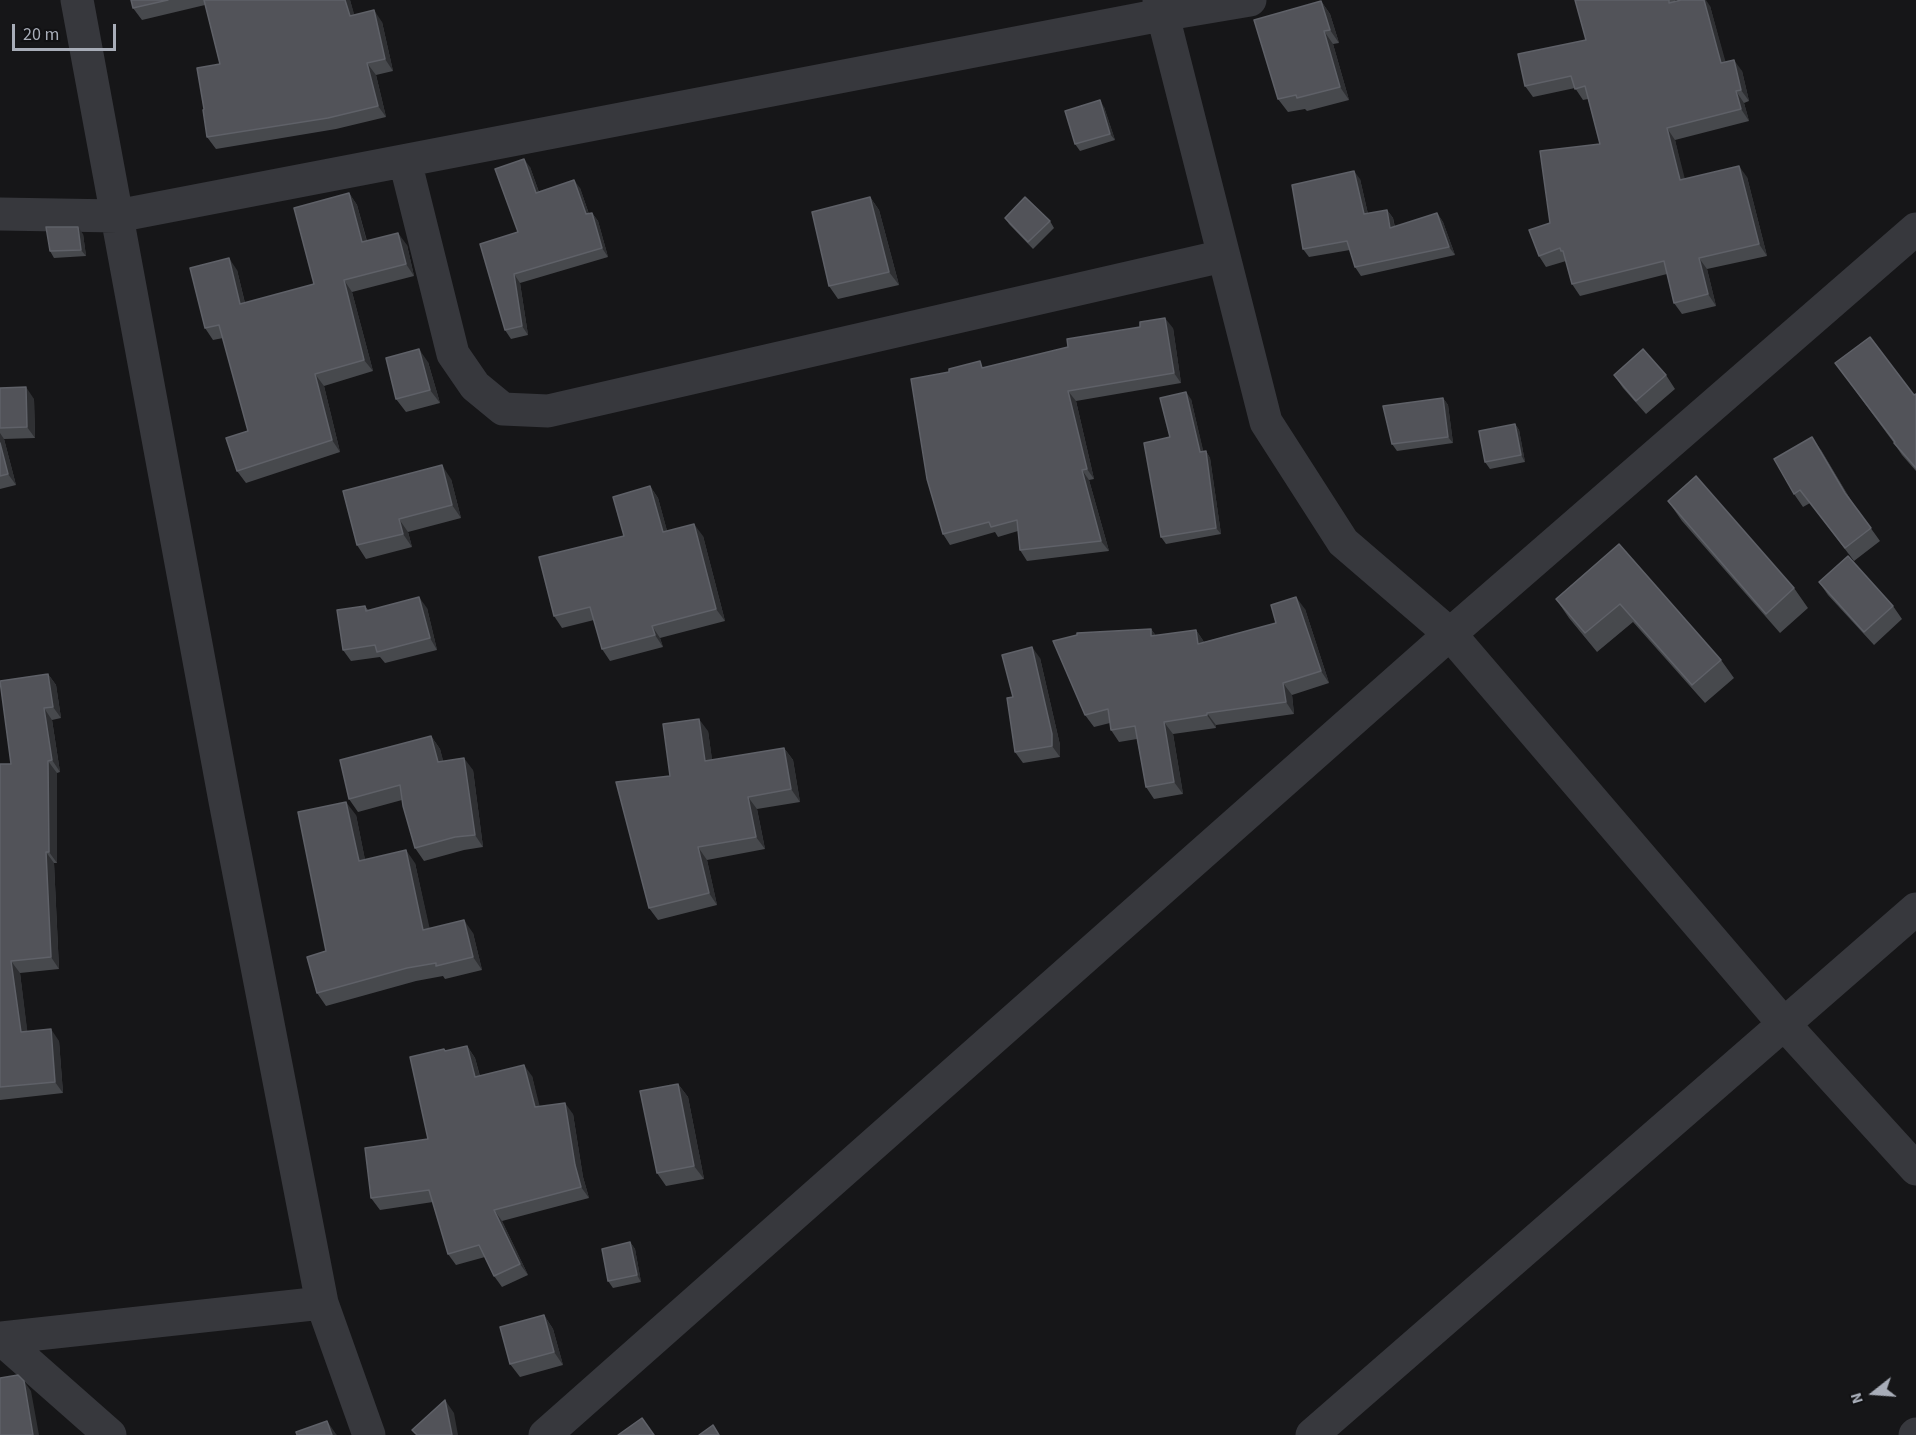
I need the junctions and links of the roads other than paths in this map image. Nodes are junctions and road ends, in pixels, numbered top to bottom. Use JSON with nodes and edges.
{"nodes":[{"id":1,"x":77,"y":0,"type":"edge"},
{"id":2,"x":1250,"y":0,"type":"edge"},
{"id":3,"x":1160,"y":8,"type":"edge"},
{"id":4,"x":405,"y":161,"type":"junction"},
{"id":5,"x":0,"y":214,"type":"edge"},
{"id":6,"x":117,"y":216,"type":"junction"},
{"id":7,"x":1916,"y":229,"type":"edge"},
{"id":8,"x":1223,"y":256,"type":"junction"},
{"id":9,"x":1450,"y":634,"type":"junction"},
{"id":10,"x":1916,"y":909,"type":"edge"},
{"id":11,"x":1784,"y":1024,"type":"junction"},
{"id":12,"x":1916,"y":1169,"type":"edge"},
{"id":13,"x":322,"y":1303,"type":"junction"},
{"id":14,"x":110,"y":1435,"type":"edge"},
{"id":15,"x":369,"y":1435,"type":"edge"},
{"id":16,"x":544,"y":1435,"type":"edge"},
{"id":17,"x":1312,"y":1435,"type":"edge"}],
"edges":[{"from":1,"to":6,"type":"street"},
{"from":2,"to":3,"type":"street"},
{"from":3,"to":4,"type":"street"},
{"from":3,"to":8,"type":"street"},
{"from":4,"to":6,"type":"street"},
{"from":4,"to":8,"type":"street"},
{"from":5,"to":6,"type":"street"},
{"from":6,"to":13,"type":"street"},
{"from":7,"to":9,"type":"street"},
{"from":8,"to":9,"type":"street"},
{"from":9,"to":11,"type":"street"},
{"from":9,"to":16,"type":"street"},
{"from":10,"to":11,"type":"street"},
{"from":11,"to":12,"type":"street"},
{"from":11,"to":17,"type":"street"},
{"from":13,"to":14,"type":"street"},
{"from":13,"to":15,"type":"street"}]}
